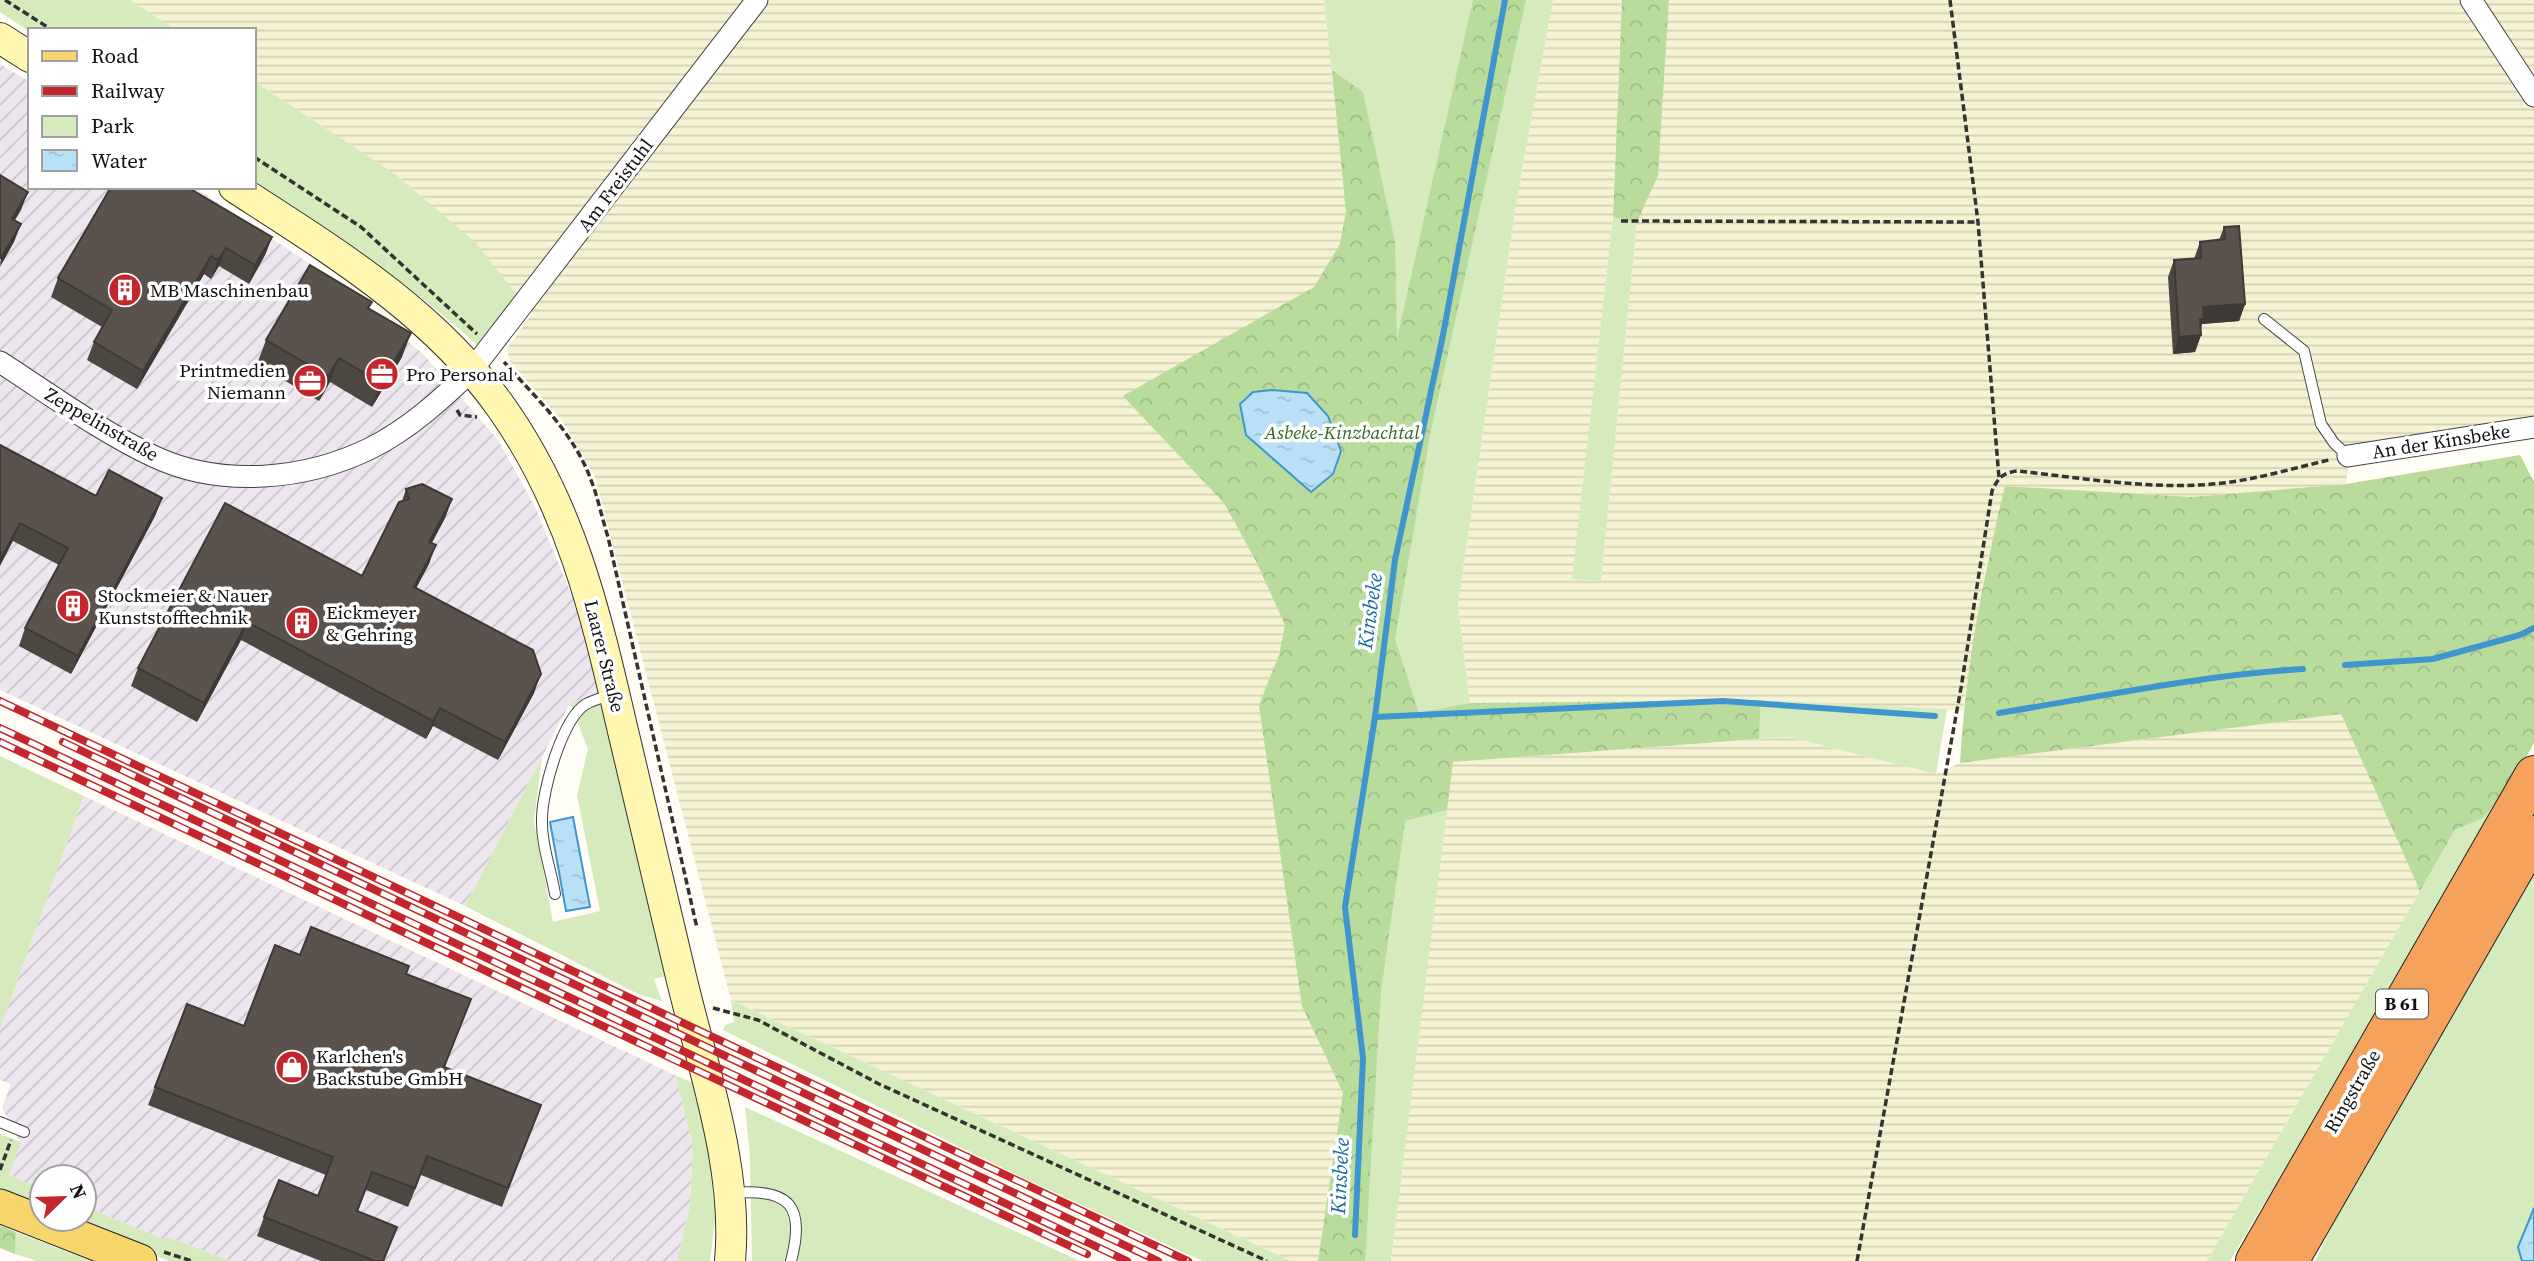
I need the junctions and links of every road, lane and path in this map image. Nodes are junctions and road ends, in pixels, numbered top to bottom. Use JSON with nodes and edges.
{"nodes":[{"id":1,"x":5,"y":0,"type":"edge"},
{"id":2,"x":757,"y":0,"type":"edge"},
{"id":3,"x":1950,"y":0,"type":"edge"},
{"id":4,"x":2471,"y":0,"type":"edge"},
{"id":5,"x":49,"y":28,"type":"edge"},
{"id":6,"x":0,"y":38,"type":"edge"},
{"id":7,"x":28,"y":56,"type":"edge"},
{"id":8,"x":2534,"y":96,"type":"edge"},
{"id":9,"x":256,"y":158,"type":"edge"},
{"id":10,"x":237,"y":189,"type":"edge"},
{"id":11,"x":1621,"y":221,"type":"dead end"},
{"id":12,"x":1978,"y":222,"type":"junction"},
{"id":13,"x":2264,"y":319,"type":"dead end"},
{"id":14,"x":491,"y":348,"type":"junction"},
{"id":15,"x":0,"y":362,"type":"edge"},
{"id":16,"x":472,"y":370,"type":"junction"},
{"id":17,"x":2534,"y":426,"type":"edge"},
{"id":18,"x":2348,"y":456,"type":"junction"},
{"id":19,"x":1998,"y":478,"type":"junction"},
{"id":20,"x":614,"y":693,"type":"junction"},
{"id":21,"x":2534,"y":775,"type":"edge"},
{"id":22,"x":2534,"y":835,"type":"edge"},
{"id":23,"x":555,"y":894,"type":"dead end"},
{"id":24,"x":687,"y":1003,"type":"junction"},
{"id":25,"x":0,"y":1122,"type":"edge"},
{"id":26,"x":20,"y":1130,"type":"joint"},
{"id":27,"x":0,"y":1170,"type":"edge"},
{"id":28,"x":730,"y":1193,"type":"junction"},
{"id":29,"x":0,"y":1206,"type":"edge"},
{"id":30,"x":140,"y":1261,"type":"edge"},
{"id":31,"x":730,"y":1261,"type":"edge"},
{"id":32,"x":791,"y":1261,"type":"edge"},
{"id":33,"x":1268,"y":1261,"type":"edge"},
{"id":34,"x":1857,"y":1261,"type":"edge"},
{"id":35,"x":2255,"y":1261,"type":"edge"},
{"id":36,"x":2290,"y":1261,"type":"edge"}],
"edges":[{"from":1,"to":5,"type":"path"},
{"from":2,"to":14,"type":"street","name":"Am Freistuhl"},
{"from":3,"to":12,"type":"path"},
{"from":4,"to":8,"type":"street"},
{"from":6,"to":7,"type":"main road"},
{"from":9,"to":14,"type":"path"},
{"from":10,"to":16,"type":"main road","name":"Laarer Straße"},
{"from":11,"to":12,"type":"path"},
{"from":12,"to":19,"type":"path"},
{"from":13,"to":18,"type":"lane","name":"An der Kinsbeke"},
{"from":14,"to":16,"type":"street","name":"Am Freistuhl"},
{"from":15,"to":16,"type":"street","name":"Zeppelinstraße"},
{"from":16,"to":20,"type":"main road","name":"Laarer Straße"},
{"from":17,"to":18,"type":"street","name":"An der Kinsbeke"},
{"from":18,"to":19,"type":"path"},
{"from":19,"to":34,"type":"path"},
{"from":20,"to":23,"type":"lane"},
{"from":20,"to":24,"type":"main road","name":"Laarer Straße"},
{"from":21,"to":35,"type":"highway","name":"Ringstraße","number":"B 61"},
{"from":22,"to":36,"type":"highway","name":"Ringstraße","number":"B 61"},
{"from":24,"to":28,"type":"main road","name":"Laarer Straße"},
{"from":24,"to":33,"type":"path"},
{"from":25,"to":26,"type":"lane"},
{"from":26,"to":27,"type":"path"},
{"from":28,"to":31,"type":"main road","name":"Laarer Straße"},
{"from":28,"to":32,"type":"lane"},
{"from":29,"to":30,"type":"main road"}]}
